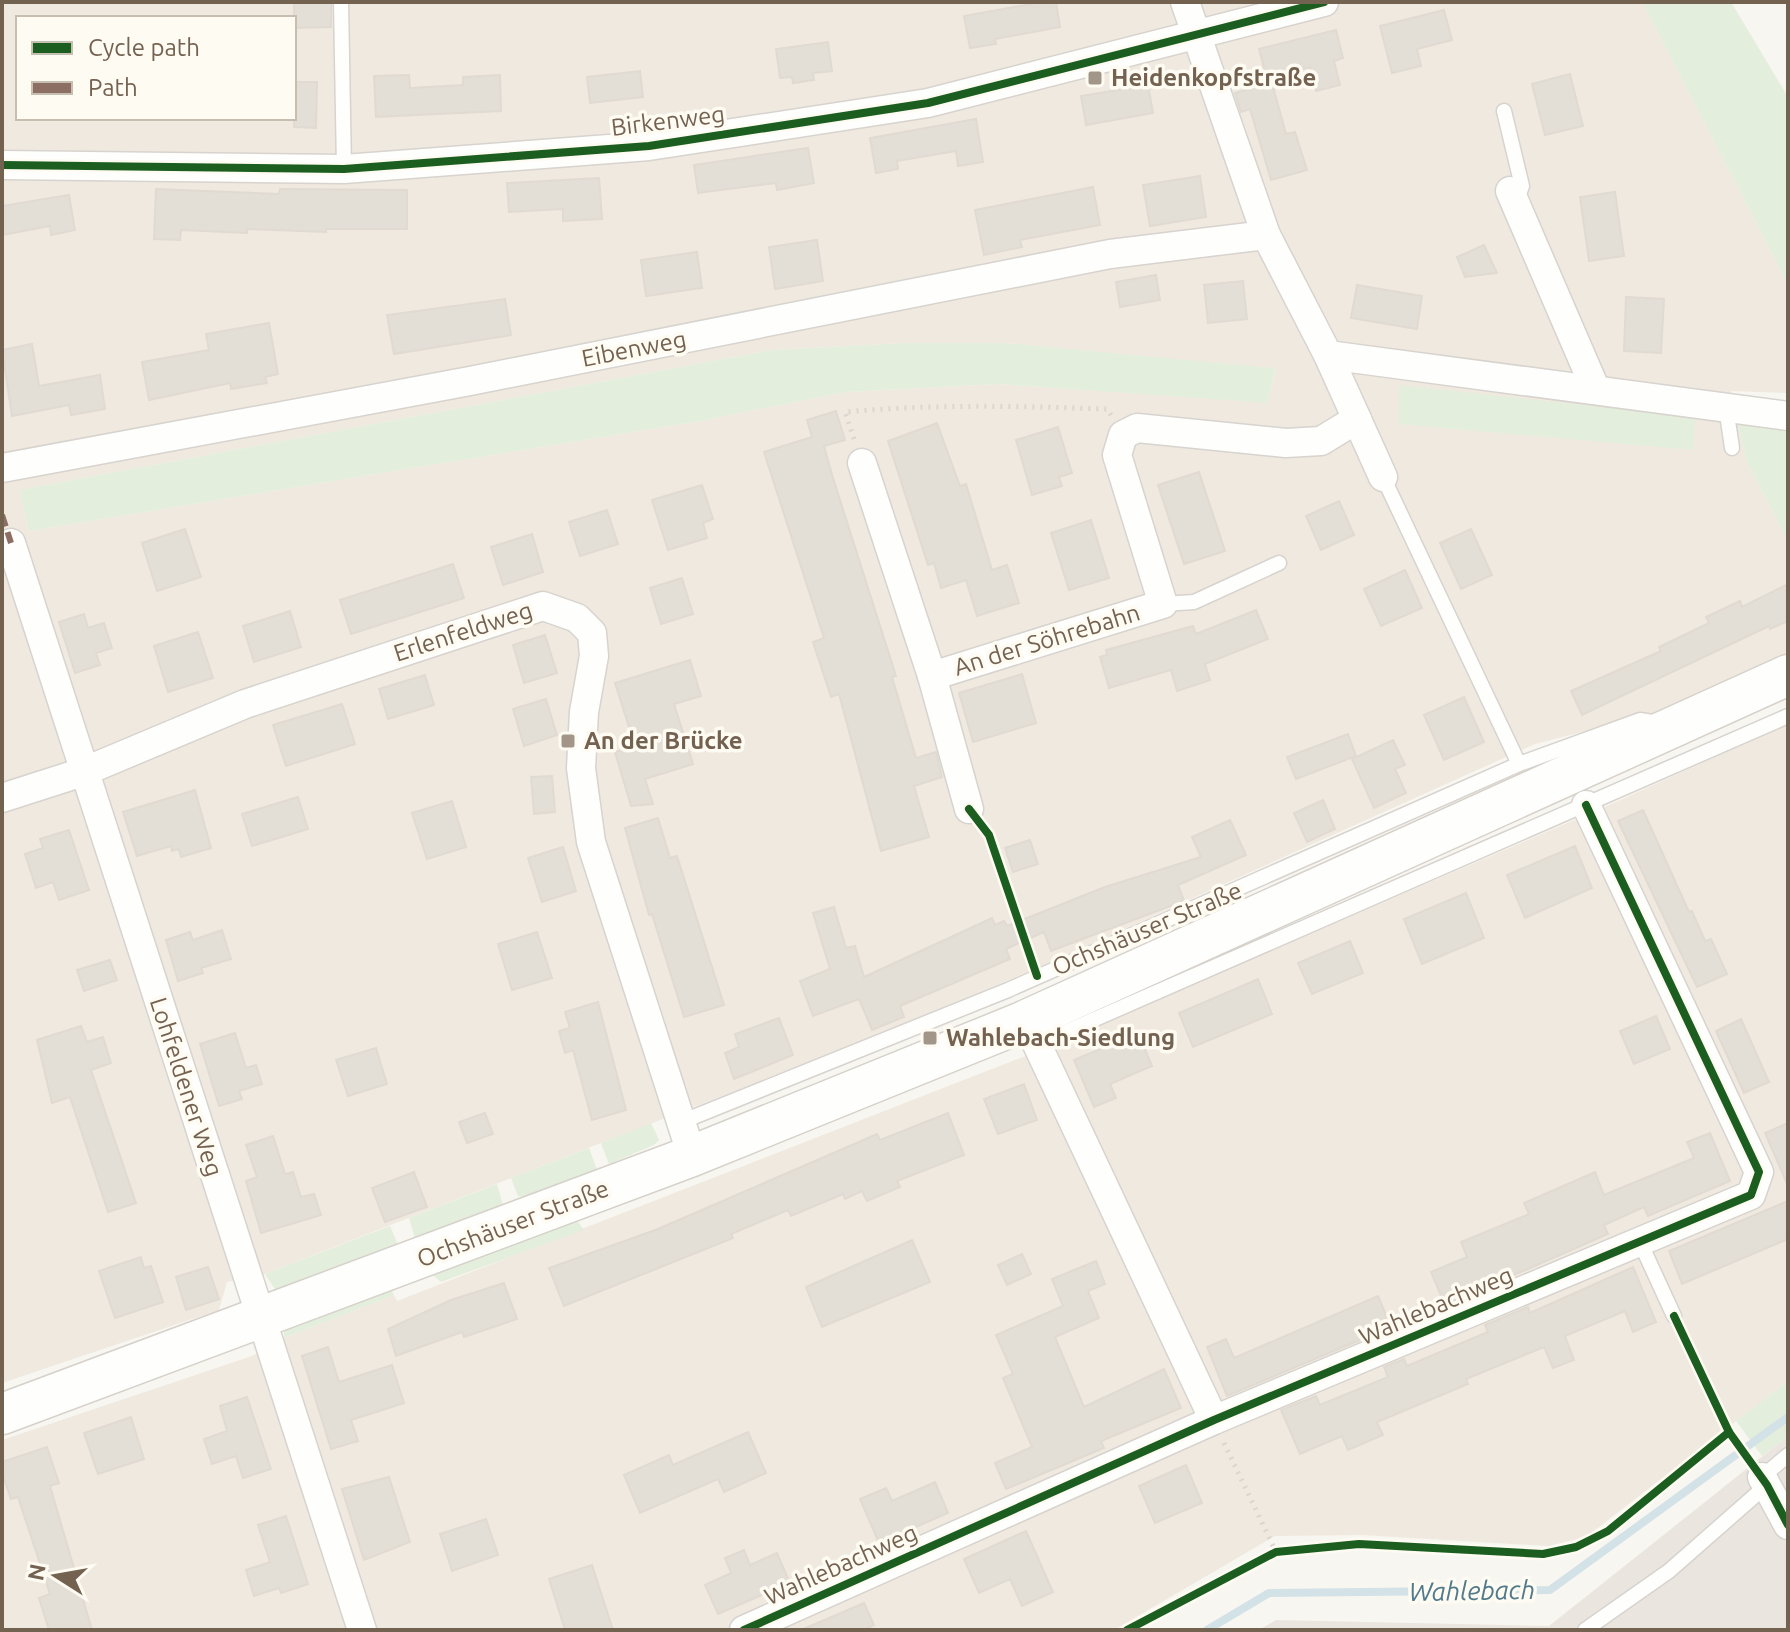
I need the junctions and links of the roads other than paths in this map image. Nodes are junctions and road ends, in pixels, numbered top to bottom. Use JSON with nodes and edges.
{"nodes":[{"id":1,"x":341,"y":2,"type":"edge"},
{"id":2,"x":1185,"y":2,"type":"edge"},
{"id":3,"x":1324,"y":2,"type":"edge"},
{"id":4,"x":1197,"y":34,"type":"junction"},
{"id":5,"x":1504,"y":111,"type":"dead end"},
{"id":6,"x":2,"y":165,"type":"edge"},
{"id":7,"x":344,"y":169,"type":"junction"},
{"id":8,"x":1513,"y":198,"type":"joint"},
{"id":9,"x":1266,"y":235,"type":"junction"},
{"id":10,"x":1328,"y":355,"type":"junction"},
{"id":11,"x":1595,"y":388,"type":"junction"},
{"id":12,"x":1726,"y":407,"type":"junction"},
{"id":13,"x":1788,"y":416,"type":"edge"},
{"id":14,"x":1357,"y":419,"type":"junction"},
{"id":15,"x":1732,"y":448,"type":"dead end"},
{"id":16,"x":862,"y":463,"type":"road end"},
{"id":17,"x":2,"y":468,"type":"edge"},
{"id":18,"x":1383,"y":477,"type":"joint"},
{"id":19,"x":11,"y":543,"type":"dead end"},
{"id":20,"x":1279,"y":563,"type":"dead end"},
{"id":21,"x":1163,"y":604,"type":"junction"},
{"id":22,"x":1788,"y":675,"type":"edge"},
{"id":23,"x":932,"y":676,"type":"junction"},
{"id":24,"x":1788,"y":716,"type":"edge"},
{"id":25,"x":1680,"y":727,"type":"junction"},
{"id":26,"x":1519,"y":764,"type":"junction"},
{"id":27,"x":83,"y":772,"type":"junction"},
{"id":28,"x":2,"y":798,"type":"edge"},
{"id":29,"x":1586,"y":805,"type":"junction"},
{"id":30,"x":969,"y":809,"type":"road end"},
{"id":31,"x":1027,"y":1030,"type":"junction"},
{"id":32,"x":687,"y":1139,"type":"junction"},
{"id":33,"x":1640,"y":1242,"type":"junction"},
{"id":34,"x":1674,"y":1316,"type":"dead end"},
{"id":35,"x":262,"y":1319,"type":"junction"},
{"id":36,"x":2,"y":1414,"type":"edge"},
{"id":37,"x":1214,"y":1420,"type":"junction"},
{"id":38,"x":1788,"y":1455,"type":"edge"},
{"id":39,"x":1760,"y":1475,"type":"junction"},
{"id":40,"x":1788,"y":1525,"type":"edge"},
{"id":41,"x":362,"y":1630,"type":"edge"},
{"id":42,"x":744,"y":1630,"type":"edge"},
{"id":43,"x":1585,"y":1630,"type":"edge"}],
"edges":[{"from":1,"to":7,"type":"lane"},
{"from":2,"to":4,"type":"street"},
{"from":3,"to":4,"type":"street","name":"Birkenweg"},
{"from":4,"to":7,"type":"street","name":"Birkenweg"},
{"from":4,"to":9,"type":"street"},
{"from":5,"to":8,"type":"lane"},
{"from":6,"to":7,"type":"street","name":"Birkenweg"},
{"from":8,"to":11,"type":"street"},
{"from":9,"to":10,"type":"street"},
{"from":9,"to":17,"type":"street","name":"Eibenweg"},
{"from":10,"to":11,"type":"street"},
{"from":10,"to":14,"type":"street"},
{"from":11,"to":12,"type":"street"},
{"from":12,"to":13,"type":"street"},
{"from":12,"to":15,"type":"lane"},
{"from":14,"to":18,"type":"street"},
{"from":14,"to":21,"type":"street","name":"An der Söhrebahn"},
{"from":16,"to":23,"type":"street","name":"An der Söhrebahn"},
{"from":18,"to":26,"type":"lane"},
{"from":19,"to":27,"type":"street","name":"Lohfeldener Weg"},
{"from":20,"to":21,"type":"lane","name":"An der Söhrebahn"},
{"from":21,"to":23,"type":"street","name":"An der Söhrebahn"},
{"from":22,"to":25,"type":"main road","name":"Ochshäuser Straße"},
{"from":23,"to":30,"type":"street","name":"An der Söhrebahn"},
{"from":24,"to":29,"type":"lane","name":"Ochshäuser Straße"},
{"from":25,"to":26,"type":"lane","name":"Ochshäuser Straße"},
{"from":25,"to":31,"type":"main road","name":"Ochshäuser Straße"},
{"from":26,"to":32,"type":"lane","name":"Ochshäuser Straße"},
{"from":27,"to":28,"type":"street","name":"Erlenfeldweg"},
{"from":27,"to":32,"type":"street","name":"Erlenfeldweg"},
{"from":27,"to":35,"type":"street","name":"Lohfeldener Weg"},
{"from":29,"to":31,"type":"lane","name":"Ochshäuser Straße"},
{"from":29,"to":33,"type":"street","name":"Wahlebachweg"},
{"from":31,"to":32,"type":"main road","name":"Ochshäuser Straße"},
{"from":31,"to":37,"type":"street"},
{"from":32,"to":35,"type":"main road","name":"Ochshäuser Straße"},
{"from":33,"to":34,"type":"lane"},
{"from":33,"to":37,"type":"street","name":"Wahlebachweg"},
{"from":35,"to":36,"type":"main road","name":"Ochshäuser Straße"},
{"from":35,"to":41,"type":"street","name":"Lohfeldener Weg"},
{"from":37,"to":42,"type":"street","name":"Wahlebachweg"},
{"from":38,"to":39,"type":"lane"},
{"from":39,"to":40,"type":"street"},
{"from":39,"to":43,"type":"lane"}]}
